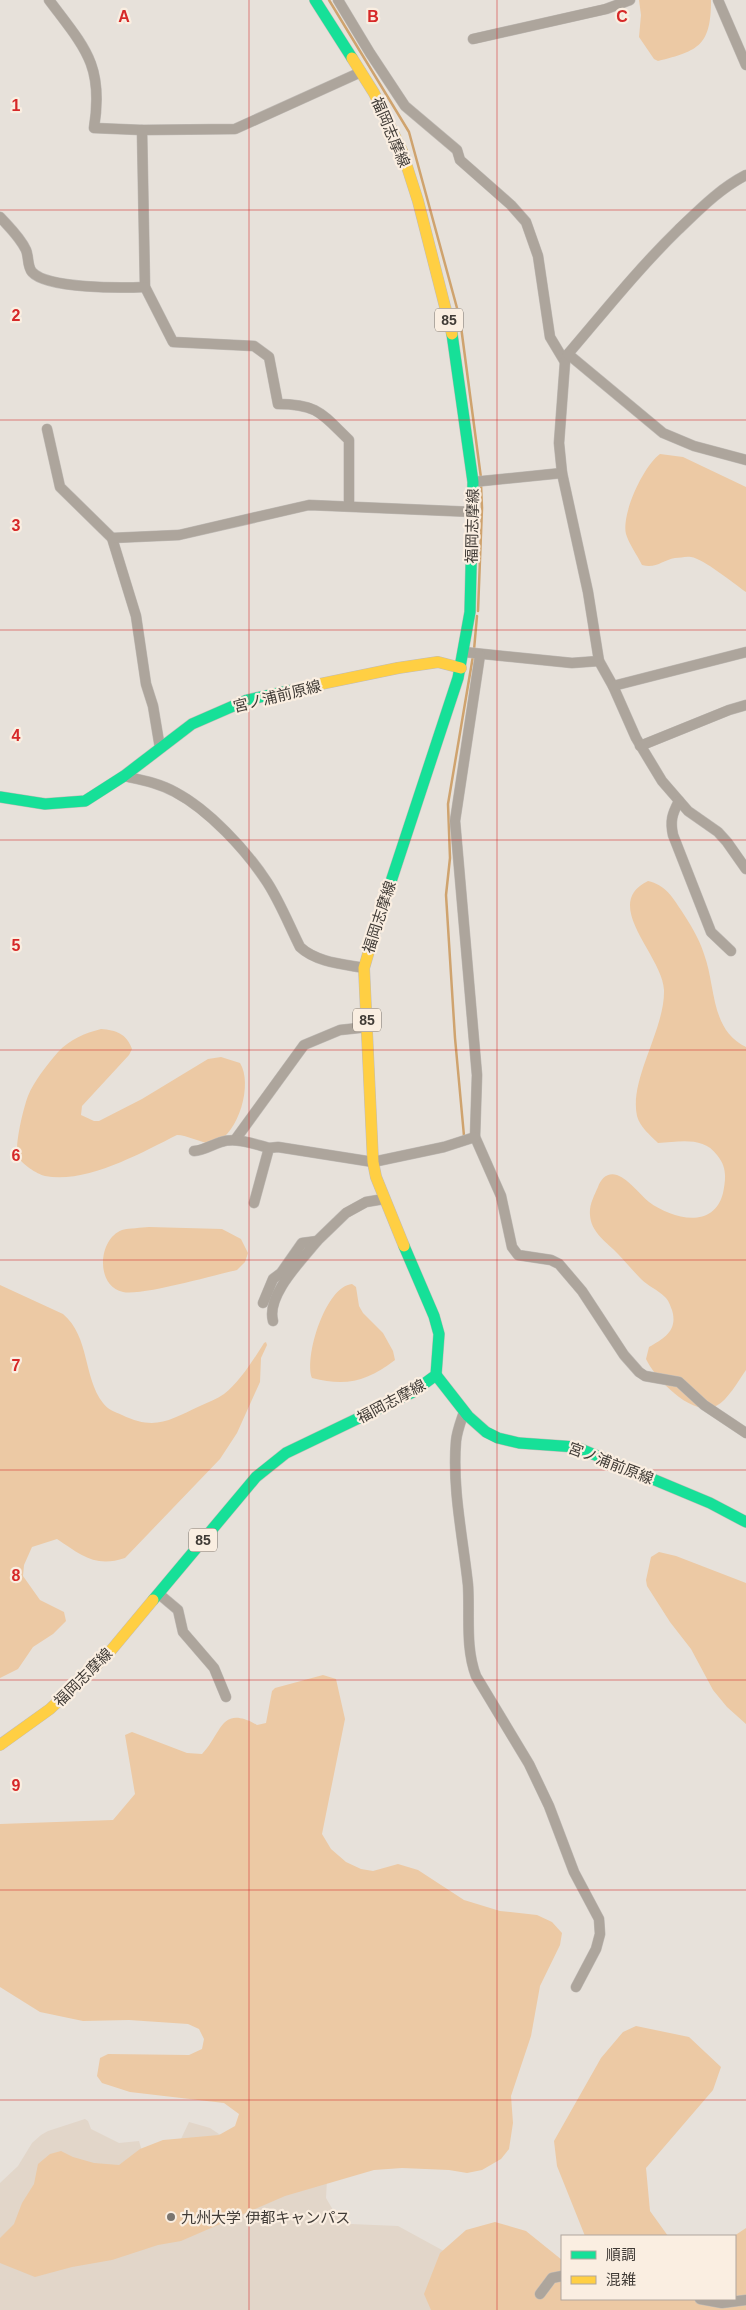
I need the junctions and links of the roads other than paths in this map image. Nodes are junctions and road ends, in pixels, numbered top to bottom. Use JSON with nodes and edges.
{"nodes":[{"id":1,"x":49,"y":0,"type":"edge"},
{"id":2,"x":315,"y":0,"type":"edge"},
{"id":3,"x":338,"y":0,"type":"edge"},
{"id":4,"x":630,"y":0,"type":"edge"},
{"id":5,"x":718,"y":0,"type":"edge"},
{"id":6,"x":473,"y":39,"type":"dead end"},
{"id":7,"x":746,"y":65,"type":"edge"},
{"id":8,"x":361,"y":72,"type":"junction"},
{"id":9,"x":142,"y":130,"type":"junction"},
{"id":10,"x":746,"y":175,"type":"edge"},
{"id":11,"x":0,"y":216,"type":"edge"},
{"id":12,"x":145,"y":287,"type":"junction"},
{"id":13,"x":567,"y":358,"type":"junction"},
{"id":14,"x":47,"y":429,"type":"dead end"},
{"id":15,"x":746,"y":460,"type":"edge"},
{"id":16,"x":562,"y":473,"type":"junction"},
{"id":17,"x":473,"y":482,"type":"junction"},
{"id":18,"x":349,"y":506,"type":"junction"},
{"id":19,"x":474,"y":512,"type":"junction"},
{"id":20,"x":112,"y":538,"type":"junction"},
{"id":21,"x":464,"y":652,"type":"junction"},
{"id":22,"x":746,"y":652,"type":"edge"},
{"id":23,"x":480,"y":655,"type":"junction"},
{"id":24,"x":599,"y":661,"type":"junction"},
{"id":25,"x":461,"y":668,"type":"junction"},
{"id":26,"x":613,"y":686,"type":"junction"},
{"id":27,"x":746,"y":705,"type":"edge"},
{"id":28,"x":640,"y":746,"type":"junction"},
{"id":29,"x":160,"y":748,"type":"junction"},
{"id":30,"x":124,"y":776,"type":"junction"},
{"id":31,"x":0,"y":797,"type":"edge"},
{"id":32,"x":679,"y":801,"type":"junction"},
{"id":33,"x":746,"y":869,"type":"edge"},
{"id":34,"x":731,"y":951,"type":"dead end"},
{"id":35,"x":364,"y":968,"type":"junction"},
{"id":36,"x":368,"y":1027,"type":"junction"},
{"id":37,"x":475,"y":1137,"type":"junction"},
{"id":38,"x":236,"y":1140,"type":"junction"},
{"id":39,"x":269,"y":1148,"type":"junction"},
{"id":40,"x":194,"y":1151,"type":"dead end"},
{"id":41,"x":373,"y":1162,"type":"junction"},
{"id":42,"x":384,"y":1199,"type":"junction"},
{"id":43,"x":254,"y":1204,"type":"dead end"},
{"id":44,"x":317,"y":1241,"type":"junction"},
{"id":45,"x":262,"y":1303,"type":"dead end"},
{"id":46,"x":273,"y":1321,"type":"dead end"},
{"id":47,"x":436,"y":1375,"type":"junction"},
{"id":48,"x":464,"y":1412,"type":"junction"},
{"id":49,"x":746,"y":1433,"type":"edge"},
{"id":50,"x":746,"y":1522,"type":"edge"},
{"id":51,"x":159,"y":1594,"type":"junction"},
{"id":52,"x":226,"y":1697,"type":"dead end"},
{"id":53,"x":0,"y":1745,"type":"edge"},
{"id":54,"x":576,"y":1987,"type":"dead end"},
{"id":55,"x":561,"y":2276,"type":"edge"},
{"id":56,"x":540,"y":2294,"type":"dead end"},
{"id":57,"x":706,"y":2300,"type":"edge"},
{"id":58,"x":746,"y":2300,"type":"edge"}],
"edges":[{"from":1,"to":9,"type":"street"},
{"from":2,"to":8,"type":"main road","name":"福岡志摩線","number":"85"},
{"from":3,"to":13,"type":"street"},
{"from":4,"to":6,"type":"street"},
{"from":5,"to":7,"type":"street"},
{"from":8,"to":9,"type":"street"},
{"from":8,"to":17,"type":"main road","name":"福岡志摩線","number":"85"},
{"from":9,"to":12,"type":"street"},
{"from":10,"to":13,"type":"street"},
{"from":11,"to":12,"type":"street"},
{"from":12,"to":18,"type":"street"},
{"from":13,"to":15,"type":"street"},
{"from":13,"to":16,"type":"street"},
{"from":14,"to":20,"type":"street"},
{"from":16,"to":17,"type":"street"},
{"from":16,"to":24,"type":"street"},
{"from":17,"to":19,"type":"main road","name":"福岡志摩線","number":"85"},
{"from":18,"to":19,"type":"street"},
{"from":18,"to":20,"type":"street"},
{"from":19,"to":21,"type":"main road","name":"福岡志摩線","number":"85"},
{"from":20,"to":29,"type":"street"},
{"from":21,"to":23,"type":"street"},
{"from":21,"to":25,"type":"main road","name":"福岡志摩線","number":"85"},
{"from":22,"to":26,"type":"street"},
{"from":23,"to":24,"type":"street"},
{"from":23,"to":37,"type":"street"},
{"from":24,"to":26,"type":"street"},
{"from":25,"to":29,"type":"main road","name":"宮ノ浦前原線"},
{"from":25,"to":35,"type":"main road","name":"福岡志摩線","number":"85"},
{"from":26,"to":28,"type":"street"},
{"from":27,"to":28,"type":"street"},
{"from":28,"to":32,"type":"street"},
{"from":29,"to":30,"type":"main road","name":"宮ノ浦前原線"},
{"from":30,"to":31,"type":"main road","name":"宮ノ浦前原線"},
{"from":30,"to":35,"type":"street"},
{"from":32,"to":33,"type":"street"},
{"from":32,"to":34,"type":"street"},
{"from":35,"to":36,"type":"main road","name":"福岡志摩線","number":"85"},
{"from":36,"to":38,"type":"street"},
{"from":36,"to":41,"type":"main road","name":"福岡志摩線","number":"85"},
{"from":37,"to":41,"type":"street"},
{"from":37,"to":49,"type":"street"},
{"from":38,"to":39,"type":"street"},
{"from":38,"to":40,"type":"street"},
{"from":39,"to":41,"type":"street"},
{"from":39,"to":43,"type":"street"},
{"from":41,"to":42,"type":"main road","name":"福岡志摩線","number":"85"},
{"from":42,"to":44,"type":"street"},
{"from":42,"to":47,"type":"main road","name":"福岡志摩線","number":"85"},
{"from":44,"to":45,"type":"street"},
{"from":44,"to":46,"type":"street"},
{"from":47,"to":48,"type":"main road","name":"宮ノ浦前原線"},
{"from":47,"to":51,"type":"main road","name":"福岡志摩線","number":"85"},
{"from":48,"to":50,"type":"main road","name":"宮ノ浦前原線"},
{"from":48,"to":54,"type":"street"},
{"from":51,"to":52,"type":"street"},
{"from":51,"to":53,"type":"main road","name":"福岡志摩線","number":"85"},
{"from":55,"to":56,"type":"street"},
{"from":57,"to":58,"type":"street"}]}
